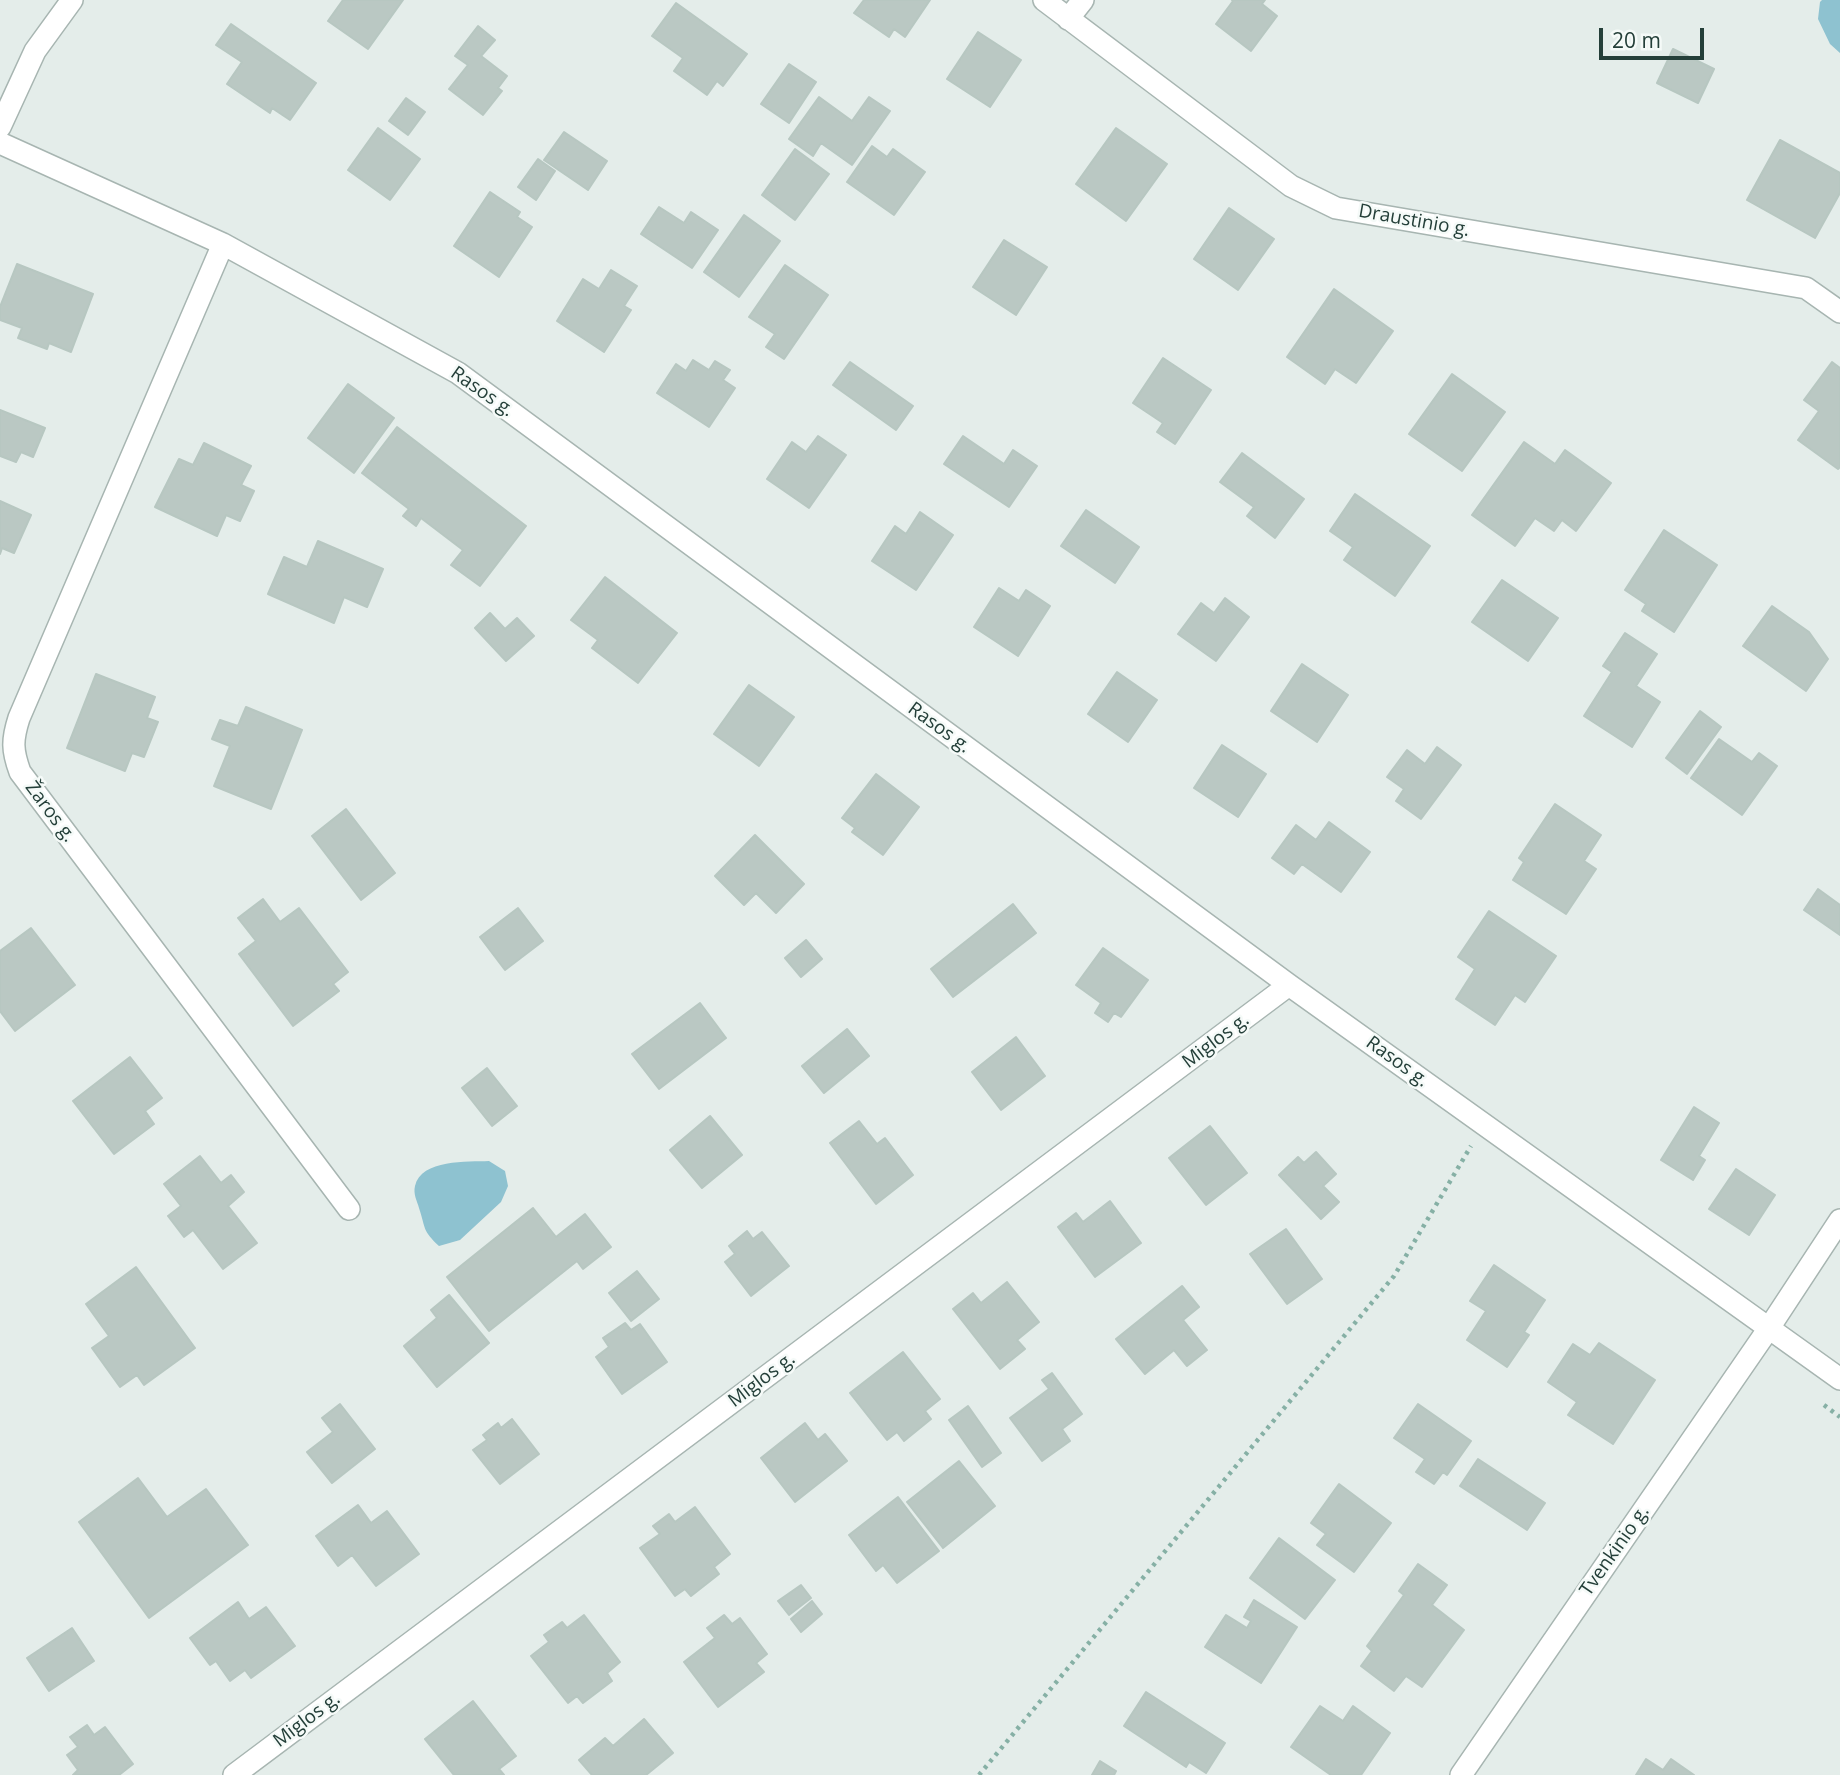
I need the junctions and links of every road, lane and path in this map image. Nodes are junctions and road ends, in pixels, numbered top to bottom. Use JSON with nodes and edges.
{"nodes":[{"id":1,"x":72,"y":0,"type":"edge"},
{"id":2,"x":1044,"y":0,"type":"edge"},
{"id":3,"x":1083,"y":0,"type":"edge"},
{"id":4,"x":1068,"y":19,"type":"junction"},
{"id":5,"x":0,"y":127,"type":"edge"},
{"id":6,"x":0,"y":143,"type":"edge"},
{"id":7,"x":223,"y":244,"type":"junction"},
{"id":8,"x":1840,"y":312,"type":"edge"},
{"id":9,"x":1289,"y":985,"type":"junction"},
{"id":10,"x":1484,"y":1125,"type":"junction"},
{"id":11,"x":349,"y":1209,"type":"dead end"},
{"id":12,"x":1840,"y":1220,"type":"edge"},
{"id":13,"x":1769,"y":1328,"type":"junction"},
{"id":14,"x":1840,"y":1379,"type":"edge"},
{"id":15,"x":234,"y":1775,"type":"edge"},
{"id":16,"x":979,"y":1775,"type":"edge"},
{"id":17,"x":1461,"y":1775,"type":"edge"}],
"edges":[{"from":1,"to":5,"type":"street"},
{"from":2,"to":4,"type":"street","name":"Draustinio g."},
{"from":3,"to":4,"type":"street"},
{"from":4,"to":8,"type":"street","name":"Draustinio g."},
{"from":6,"to":7,"type":"street","name":"Rasos g."},
{"from":7,"to":9,"type":"street","name":"Rasos g."},
{"from":7,"to":11,"type":"street","name":"Žaros g."},
{"from":9,"to":10,"type":"street","name":"Rasos g."},
{"from":9,"to":15,"type":"street","name":"Miglos g."},
{"from":10,"to":13,"type":"street","name":"Rasos g."},
{"from":10,"to":16,"type":"path"},
{"from":12,"to":13,"type":"street","name":"Tvenkinio g."},
{"from":13,"to":14,"type":"street","name":"Rasos g."},
{"from":13,"to":17,"type":"street","name":"Tvenkinio g."}]}
